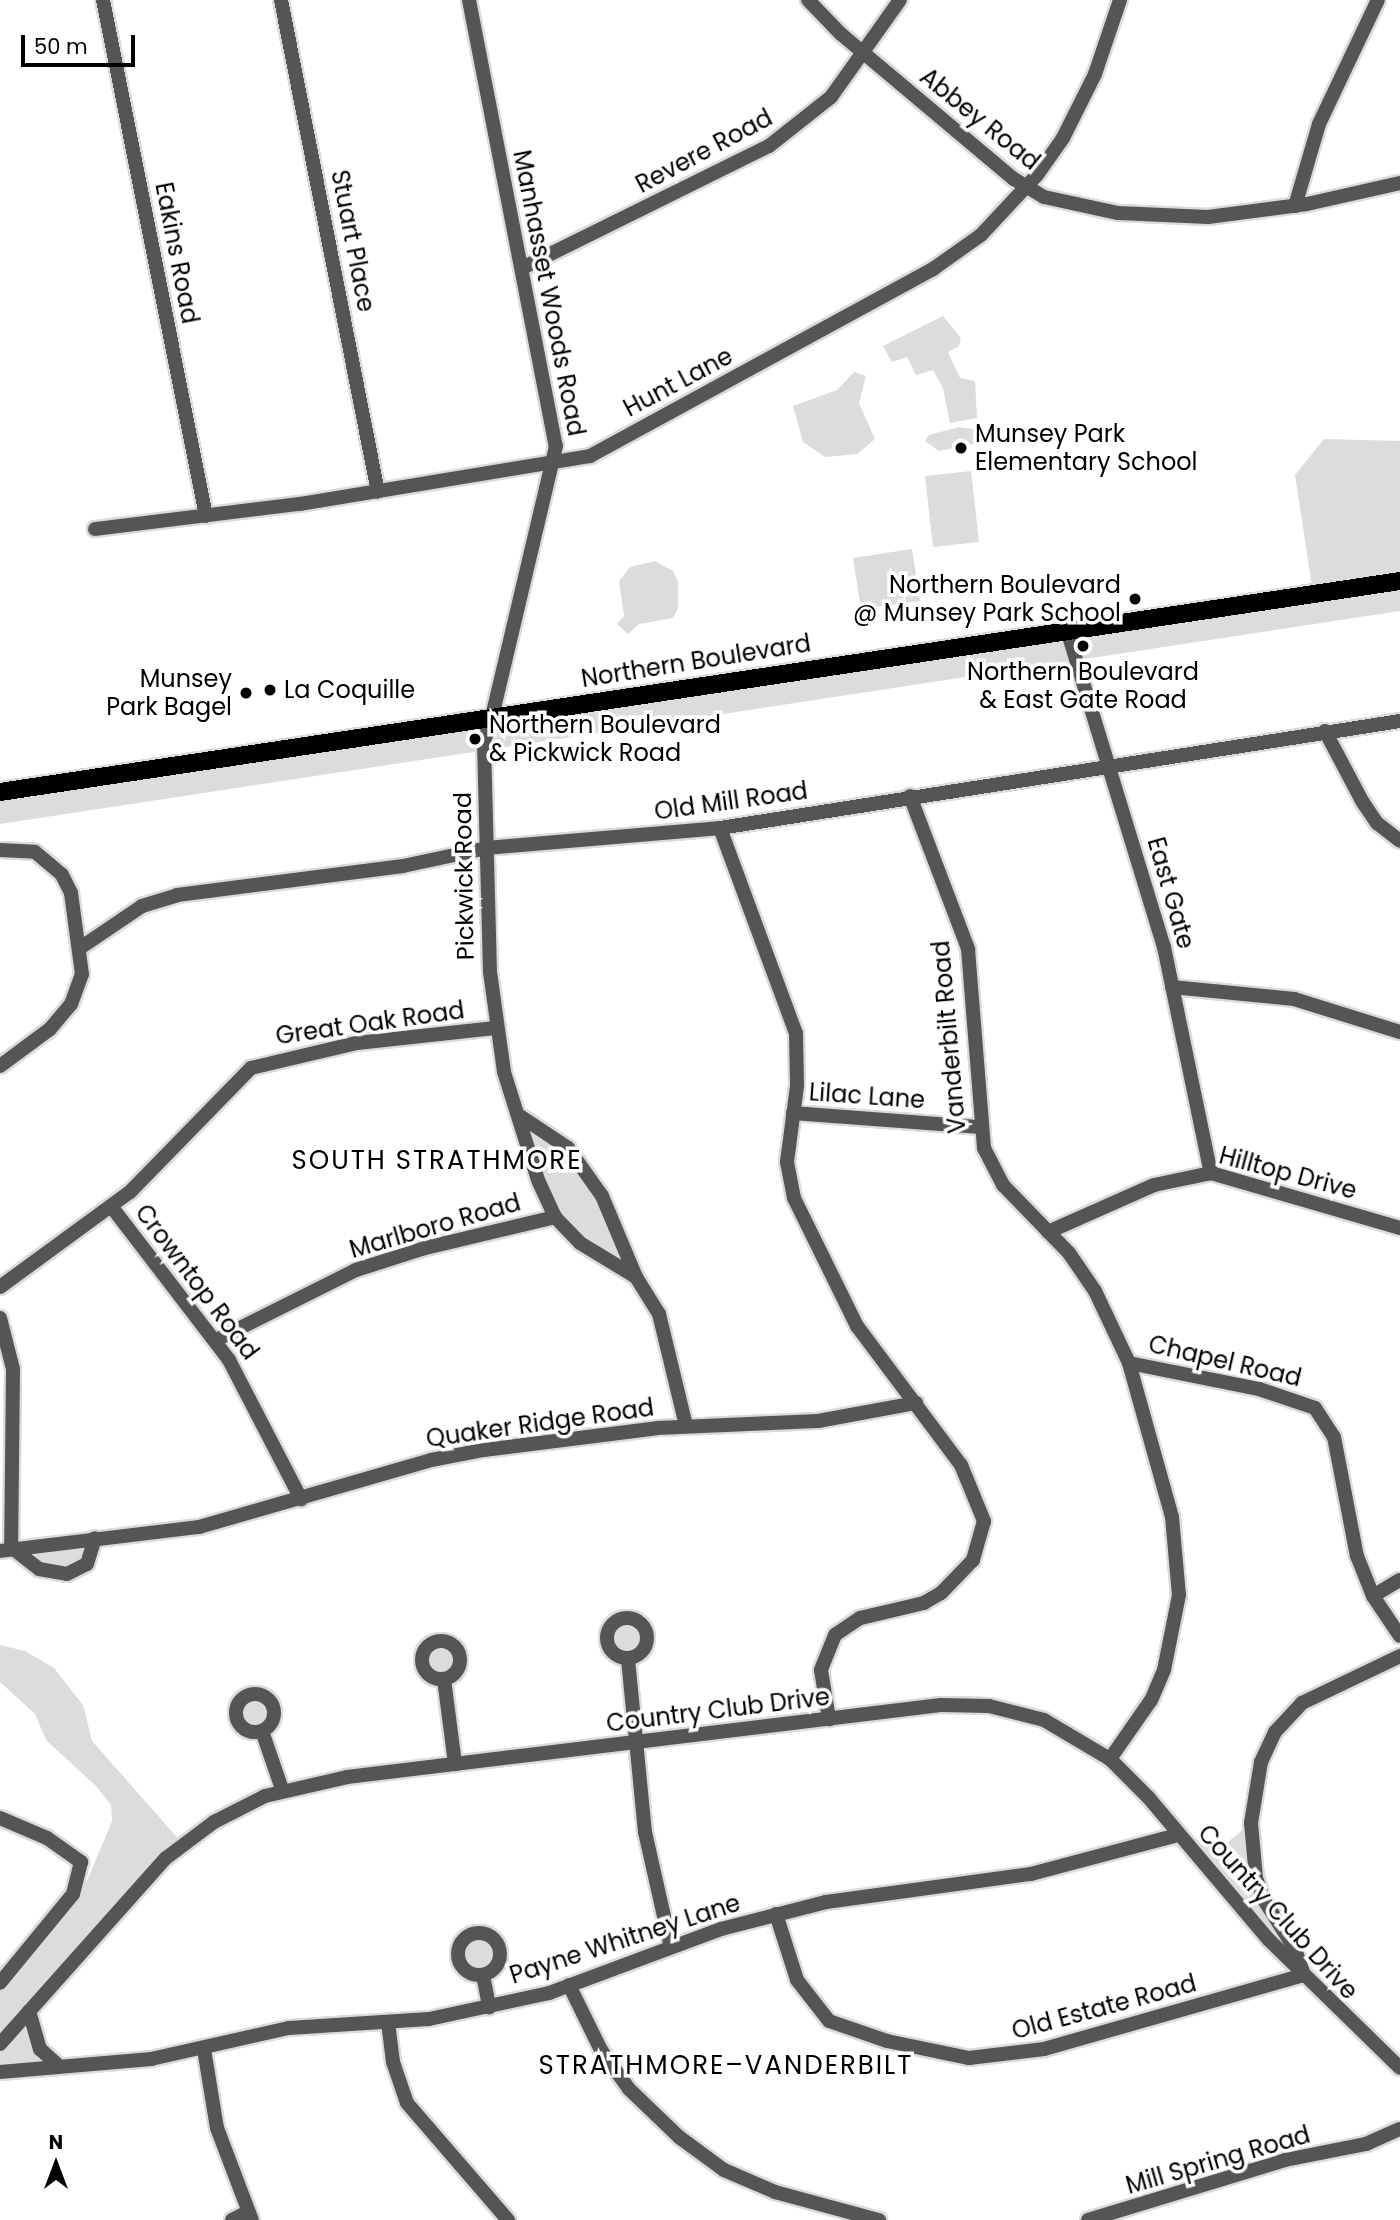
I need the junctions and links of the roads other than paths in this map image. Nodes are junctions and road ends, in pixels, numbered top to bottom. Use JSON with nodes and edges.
{"nodes":[{"id":1,"x":103,"y":0,"type":"edge"},
{"id":2,"x":281,"y":0,"type":"edge"},
{"id":3,"x":469,"y":0,"type":"edge"},
{"id":4,"x":808,"y":0,"type":"edge"},
{"id":5,"x":900,"y":0,"type":"edge"},
{"id":6,"x":1120,"y":0,"type":"edge"},
{"id":7,"x":1378,"y":0,"type":"edge"},
{"id":8,"x":865,"y":54,"type":"junction"},
{"id":9,"x":1400,"y":183,"type":"edge"},
{"id":10,"x":1026,"y":188,"type":"junction"},
{"id":11,"x":1295,"y":206,"type":"junction"},
{"id":12,"x":522,"y":268,"type":"junction"},
{"id":13,"x":556,"y":463,"type":"junction"},
{"id":14,"x":378,"y":492,"type":"junction"},
{"id":15,"x":206,"y":516,"type":"junction"},
{"id":16,"x":94,"y":530,"type":"dead end"},
{"id":17,"x":1400,"y":581,"type":"edge"},
{"id":18,"x":1067,"y":630,"type":"junction"},
{"id":19,"x":492,"y":716,"type":"junction"},
{"id":20,"x":1400,"y":721,"type":"edge"},
{"id":21,"x":1325,"y":731,"type":"junction"},
{"id":22,"x":1110,"y":764,"type":"junction"},
{"id":23,"x":0,"y":792,"type":"edge"},
{"id":24,"x":910,"y":796,"type":"junction"},
{"id":25,"x":720,"y":828,"type":"junction"},
{"id":26,"x":1400,"y":842,"type":"edge"},
{"id":27,"x":487,"y":848,"type":"junction"},
{"id":28,"x":0,"y":849,"type":"edge"},
{"id":29,"x":80,"y":948,"type":"junction"},
{"id":30,"x":1172,"y":986,"type":"junction"},
{"id":31,"x":495,"y":1028,"type":"junction"},
{"id":32,"x":1400,"y":1032,"type":"edge"},
{"id":33,"x":0,"y":1066,"type":"edge"},
{"id":34,"x":793,"y":1113,"type":"junction"},
{"id":35,"x":520,"y":1116,"type":"junction"},
{"id":36,"x":979,"y":1127,"type":"junction"},
{"id":37,"x":1212,"y":1173,"type":"junction"},
{"id":38,"x":111,"y":1206,"type":"junction"},
{"id":39,"x":555,"y":1217,"type":"junction"},
{"id":40,"x":1400,"y":1228,"type":"edge"},
{"id":41,"x":1048,"y":1232,"type":"junction"},
{"id":42,"x":636,"y":1277,"type":"junction"},
{"id":43,"x":0,"y":1287,"type":"edge"},
{"id":44,"x":0,"y":1318,"type":"edge"},
{"id":45,"x":216,"y":1340,"type":"junction"},
{"id":46,"x":1129,"y":1363,"type":"junction"},
{"id":47,"x":916,"y":1403,"type":"junction"},
{"id":48,"x":686,"y":1426,"type":"junction"},
{"id":49,"x":301,"y":1499,"type":"junction"},
{"id":50,"x":95,"y":1538,"type":"junction"},
{"id":51,"x":5,"y":1549,"type":"edge"},
{"id":52,"x":1400,"y":1580,"type":"edge"},
{"id":53,"x":1373,"y":1596,"type":"junction"},
{"id":54,"x":1400,"y":1636,"type":"edge"},
{"id":55,"x":1400,"y":1656,"type":"edge"},
{"id":56,"x":628,"y":1659,"type":"dead end"},
{"id":57,"x":444,"y":1679,"type":"dead end"},
{"id":58,"x":829,"y":1719,"type":"junction"},
{"id":59,"x":262,"y":1731,"type":"dead end"},
{"id":60,"x":637,"y":1742,"type":"junction"},
{"id":61,"x":1110,"y":1759,"type":"junction"},
{"id":62,"x":455,"y":1764,"type":"junction"},
{"id":63,"x":282,"y":1790,"type":"junction"},
{"id":64,"x":0,"y":1818,"type":"edge"},
{"id":65,"x":1178,"y":1835,"type":"junction"},
{"id":66,"x":776,"y":1914,"type":"junction"},
{"id":67,"x":671,"y":1947,"type":"junction"},
{"id":68,"x":483,"y":1975,"type":"dead end"},
{"id":69,"x":1304,"y":1975,"type":"junction"},
{"id":70,"x":0,"y":1983,"type":"edge"},
{"id":71,"x":569,"y":1985,"type":"junction"},
{"id":72,"x":489,"y":2007,"type":"junction"},
{"id":73,"x":29,"y":2011,"type":"junction"},
{"id":74,"x":388,"y":2022,"type":"junction"},
{"id":75,"x":0,"y":2044,"type":"edge"},
{"id":76,"x":204,"y":2049,"type":"junction"},
{"id":77,"x":59,"y":2066,"type":"junction"},
{"id":78,"x":1400,"y":2068,"type":"edge"},
{"id":79,"x":0,"y":2072,"type":"edge"},
{"id":80,"x":1400,"y":2129,"type":"edge"},
{"id":81,"x":250,"y":2216,"type":"edge"},
{"id":82,"x":232,"y":2220,"type":"edge"},
{"id":83,"x":508,"y":2220,"type":"edge"},
{"id":84,"x":879,"y":2220,"type":"edge"},
{"id":85,"x":1088,"y":2220,"type":"edge"}],
"edges":[{"from":1,"to":15,"type":"street","name":"Eakins Road"},
{"from":2,"to":14,"type":"street","name":"Stuart Place"},
{"from":3,"to":12,"type":"street","name":"Manhasset Woods Road"},
{"from":4,"to":8,"type":"street","name":"Abbey Road"},
{"from":5,"to":8,"type":"street","name":"Revere Road"},
{"from":6,"to":10,"type":"street","name":"Hunt Lane"},
{"from":7,"to":11,"type":"street"},
{"from":8,"to":10,"type":"street","name":"Abbey Road"},
{"from":8,"to":12,"type":"street","name":"Revere Road"},
{"from":9,"to":11,"type":"street","name":"Abbey Road"},
{"from":10,"to":11,"type":"street","name":"Abbey Road"},
{"from":10,"to":13,"type":"street","name":"Hunt Lane"},
{"from":12,"to":13,"type":"street","name":"Manhasset Woods Road"},
{"from":13,"to":14,"type":"street","name":"Hunt Lane"},
{"from":13,"to":19,"type":"street","name":"Manhasset Woods Road"},
{"from":14,"to":15,"type":"street","name":"Hunt Lane"},
{"from":15,"to":16,"type":"street","name":"Hunt Lane"},
{"from":17,"to":18,"type":"main road","name":"Northern Boulevard"},
{"from":18,"to":19,"type":"main road","name":"Northern Boulevard"},
{"from":18,"to":22,"type":"street","name":"East Gate"},
{"from":19,"to":23,"type":"main road","name":"Northern Boulevard"},
{"from":19,"to":27,"type":"street","name":"Pickwick Road"},
{"from":20,"to":21,"type":"street","name":"Old Mill Road"},
{"from":21,"to":22,"type":"street","name":"Old Mill Road"},
{"from":21,"to":26,"type":"street"},
{"from":22,"to":24,"type":"street","name":"Old Mill Road"},
{"from":22,"to":30,"type":"street","name":"East Gate"},
{"from":24,"to":25,"type":"street","name":"Old Mill Road"},
{"from":24,"to":36,"type":"street","name":"Vanderbilt Road"},
{"from":25,"to":27,"type":"street","name":"Old Mill Road"},
{"from":25,"to":34,"type":"street"},
{"from":27,"to":29,"type":"street","name":"Old Mill Road"},
{"from":27,"to":31,"type":"street","name":"Pickwick Road"},
{"from":28,"to":29,"type":"street"},
{"from":29,"to":33,"type":"street"},
{"from":30,"to":32,"type":"street"},
{"from":30,"to":37,"type":"street","name":"East Gate"},
{"from":31,"to":35,"type":"street","name":"Pickwick Road"},
{"from":31,"to":38,"type":"street","name":"Great Oak Road"},
{"from":34,"to":36,"type":"street","name":"Lilac Lane"},
{"from":34,"to":47,"type":"street"},
{"from":35,"to":39,"type":"street","name":"Pickwick Road"},
{"from":35,"to":42,"type":"street","name":"Pickwick Road"},
{"from":36,"to":41,"type":"street","name":"Vanderbilt Road"},
{"from":37,"to":40,"type":"street","name":"Hilltop Drive"},
{"from":37,"to":41,"type":"street","name":"Hilltop Drive"},
{"from":38,"to":43,"type":"street","name":"Great Oak Road"},
{"from":38,"to":45,"type":"street","name":"Crowntop Road"},
{"from":39,"to":42,"type":"street","name":"Pickwick Road"},
{"from":39,"to":45,"type":"street","name":"Marlboro Road"},
{"from":41,"to":46,"type":"street","name":"Vanderbilt Road"},
{"from":42,"to":48,"type":"street","name":"Pickwick Road"},
{"from":44,"to":51,"type":"street"},
{"from":45,"to":49,"type":"street","name":"Crowntop Road"},
{"from":46,"to":53,"type":"street","name":"Chapel Road"},
{"from":46,"to":61,"type":"street","name":"Vanderbilt Road"},
{"from":47,"to":48,"type":"street","name":"Quaker Ridge Road"},
{"from":47,"to":58,"type":"street"},
{"from":48,"to":49,"type":"street","name":"Quaker Ridge Road"},
{"from":49,"to":50,"type":"street","name":"Quaker Ridge Road"},
{"from":50,"to":51,"type":"street","name":"Quaker Ridge Road"},
{"from":50,"to":51,"type":"street"},
{"from":52,"to":53,"type":"street"},
{"from":53,"to":54,"type":"street","name":"Chapel Road"},
{"from":55,"to":69,"type":"street"},
{"from":56,"to":60,"type":"street"},
{"from":57,"to":62,"type":"street"},
{"from":58,"to":60,"type":"street","name":"Country Club Drive"},
{"from":58,"to":61,"type":"street","name":"Country Club Drive"},
{"from":59,"to":63,"type":"street"},
{"from":60,"to":62,"type":"street","name":"Country Club Drive"},
{"from":60,"to":67,"type":"street"},
{"from":61,"to":65,"type":"street","name":"Country Club Drive"},
{"from":62,"to":63,"type":"street","name":"Country Club Drive"},
{"from":63,"to":73,"type":"street","name":"Country Club Drive"},
{"from":64,"to":70,"type":"street"},
{"from":65,"to":66,"type":"street","name":"Payne Whitney Lane"},
{"from":65,"to":69,"type":"street","name":"Country Club Drive"},
{"from":66,"to":67,"type":"street","name":"Payne Whitney Lane"},
{"from":66,"to":69,"type":"street","name":"Old Estate Road"},
{"from":67,"to":71,"type":"street","name":"Payne Whitney Lane"},
{"from":68,"to":72,"type":"street"},
{"from":69,"to":78,"type":"street","name":"Country Club Drive"},
{"from":71,"to":72,"type":"street","name":"Payne Whitney Lane"},
{"from":71,"to":84,"type":"street"},
{"from":72,"to":74,"type":"street","name":"Payne Whitney Lane"},
{"from":73,"to":75,"type":"street","name":"Country Club Drive"},
{"from":73,"to":77,"type":"street"},
{"from":74,"to":76,"type":"street","name":"Payne Whitney Lane"},
{"from":74,"to":83,"type":"street"},
{"from":76,"to":77,"type":"street","name":"Payne Whitney Lane"},
{"from":76,"to":81,"type":"street"},
{"from":77,"to":79,"type":"street","name":"Payne Whitney Lane"},
{"from":80,"to":85,"type":"street","name":"Mill Spring Road"},
{"from":81,"to":82,"type":"street"}]}
